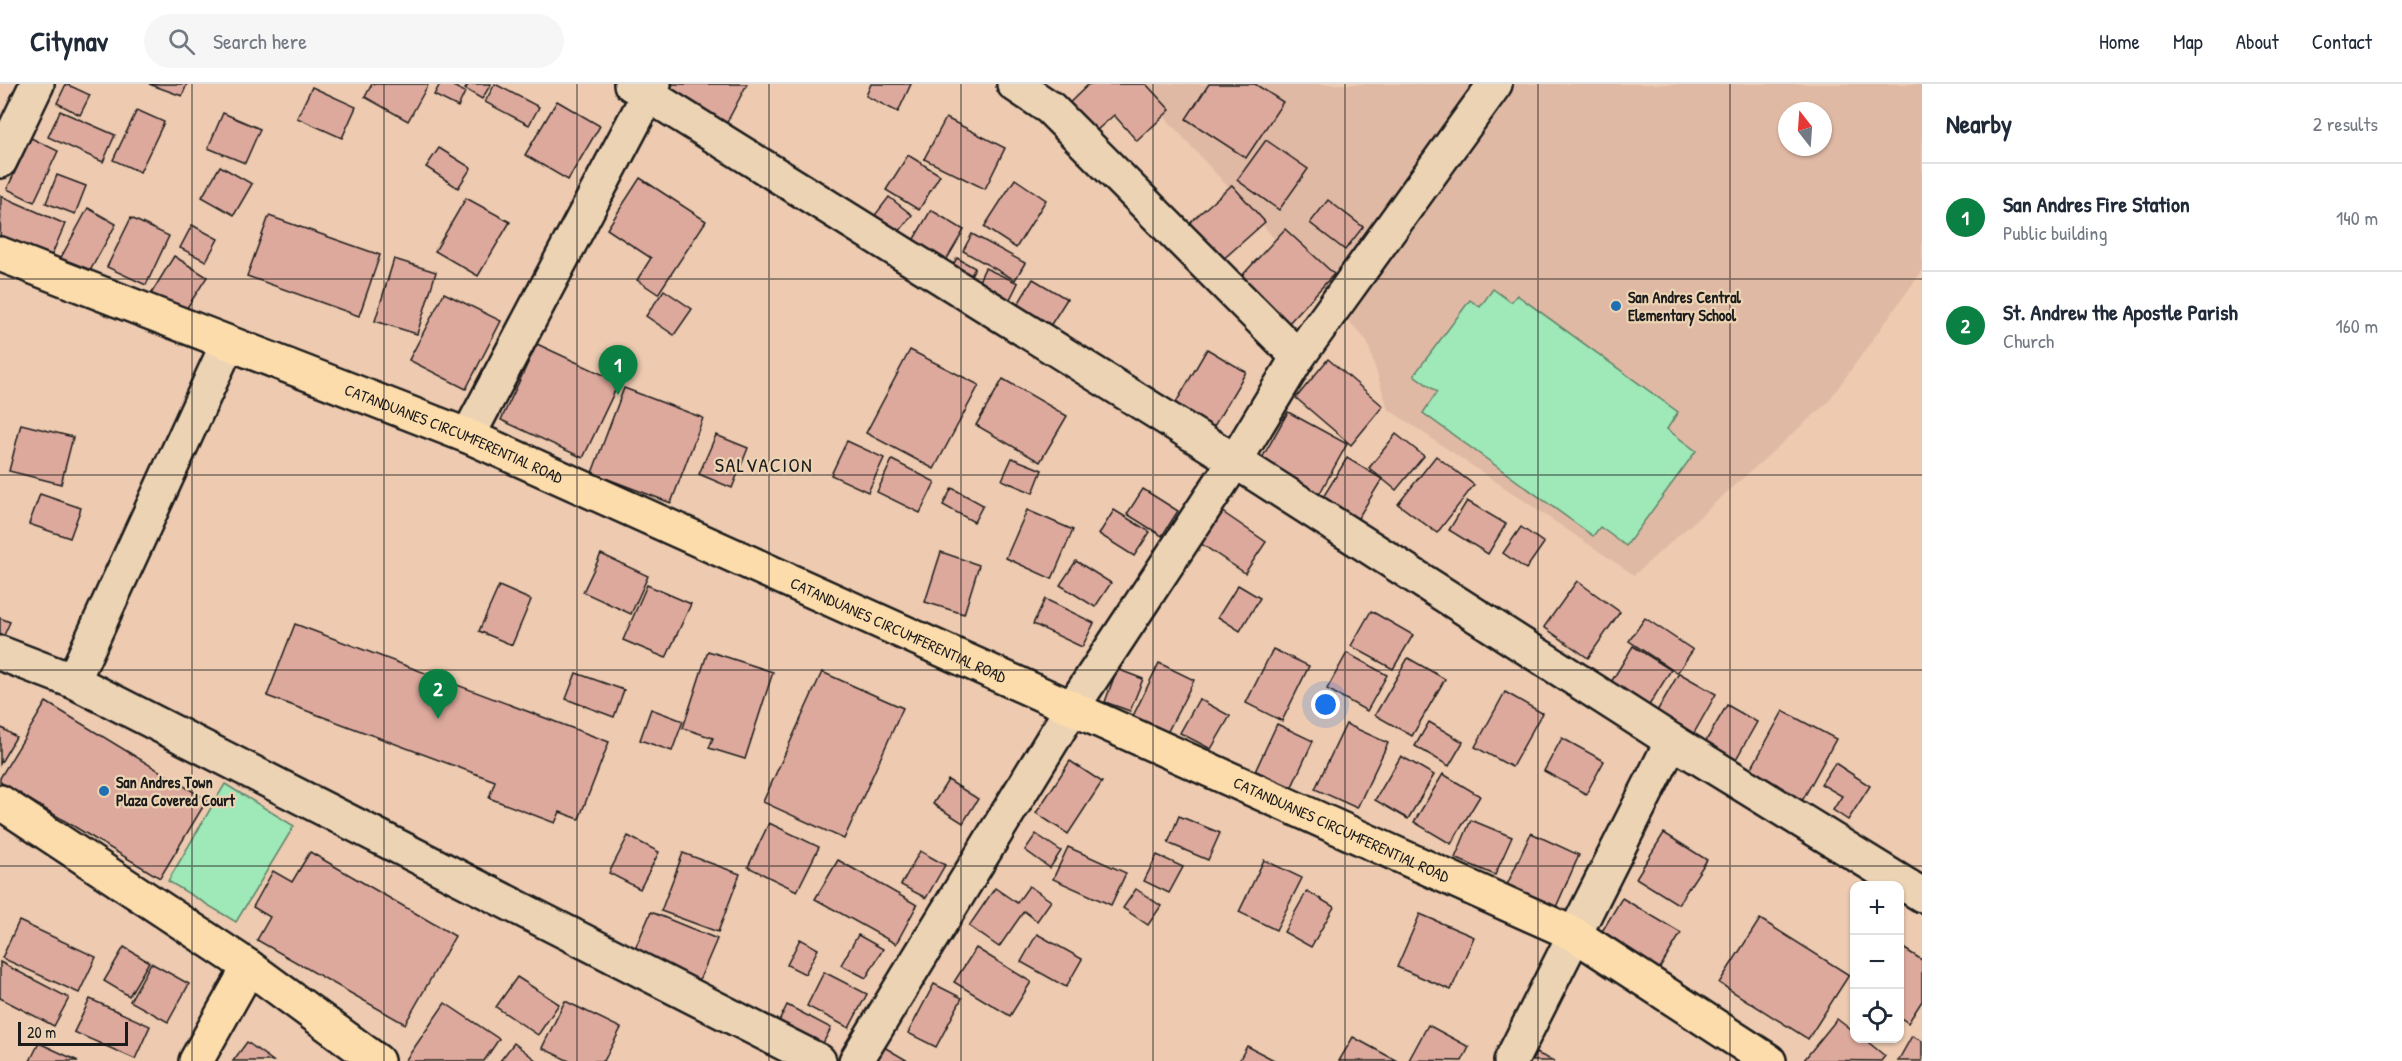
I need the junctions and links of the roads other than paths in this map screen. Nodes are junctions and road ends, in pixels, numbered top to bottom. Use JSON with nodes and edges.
{"nodes":[{"id":1,"x":37,"y":84,"type":"edge"},
{"id":2,"x":1014,"y":84,"type":"edge"},
{"id":3,"x":1495,"y":84,"type":"edge"},
{"id":4,"x":645,"y":87,"type":"edge"},
{"id":5,"x":0,"y":161,"type":"edge"},
{"id":6,"x":0,"y":254,"type":"edge"},
{"id":7,"x":228,"y":343,"type":"junction"},
{"id":8,"x":1298,"y":357,"type":"junction"},
{"id":9,"x":468,"y":436,"type":"junction"},
{"id":10,"x":1235,"y":461,"type":"junction"},
{"id":11,"x":0,"y":653,"type":"edge"},
{"id":12,"x":73,"y":681,"type":"junction"},
{"id":13,"x":1072,"y":708,"type":"junction"},
{"id":14,"x":1672,"y":741,"type":"junction"},
{"id":15,"x":0,"y":802,"type":"edge"},
{"id":16,"x":1922,"y":895,"type":"edge"},
{"id":17,"x":1574,"y":934,"type":"junction"},
{"id":18,"x":249,"y":967,"type":"junction"},
{"id":19,"x":196,"y":1061,"type":"edge"},
{"id":20,"x":377,"y":1061,"type":"edge"},
{"id":21,"x":819,"y":1061,"type":"edge"},
{"id":22,"x":856,"y":1061,"type":"edge"},
{"id":23,"x":1511,"y":1061,"type":"edge"},
{"id":24,"x":1769,"y":1061,"type":"edge"}],
"edges":[{"from":1,"to":5,"type":"street"},
{"from":2,"to":8,"type":"street"},
{"from":3,"to":8,"type":"street"},
{"from":4,"to":9,"type":"street"},
{"from":4,"to":10,"type":"street"},
{"from":6,"to":7,"type":"main road","name":"CATANDUANES CIRCUMFERENTIAL ROAD"},
{"from":7,"to":9,"type":"main road","name":"CATANDUANES CIRCUMFERENTIAL ROAD"},
{"from":7,"to":12,"type":"street"},
{"from":8,"to":10,"type":"street"},
{"from":9,"to":13,"type":"main road","name":"CATANDUANES CIRCUMFERENTIAL ROAD"},
{"from":10,"to":13,"type":"street"},
{"from":10,"to":14,"type":"street"},
{"from":11,"to":12,"type":"street"},
{"from":12,"to":21,"type":"street"},
{"from":13,"to":17,"type":"main road","name":"CATANDUANES CIRCUMFERENTIAL ROAD"},
{"from":13,"to":22,"type":"street"},
{"from":14,"to":16,"type":"street"},
{"from":14,"to":17,"type":"street"},
{"from":15,"to":18,"type":"main road"},
{"from":17,"to":23,"type":"street"},
{"from":17,"to":24,"type":"main road","name":"CATANDUANES CIRCUMFERENTIAL ROAD"},
{"from":18,"to":19,"type":"main road"},
{"from":18,"to":20,"type":"main road"}]}
